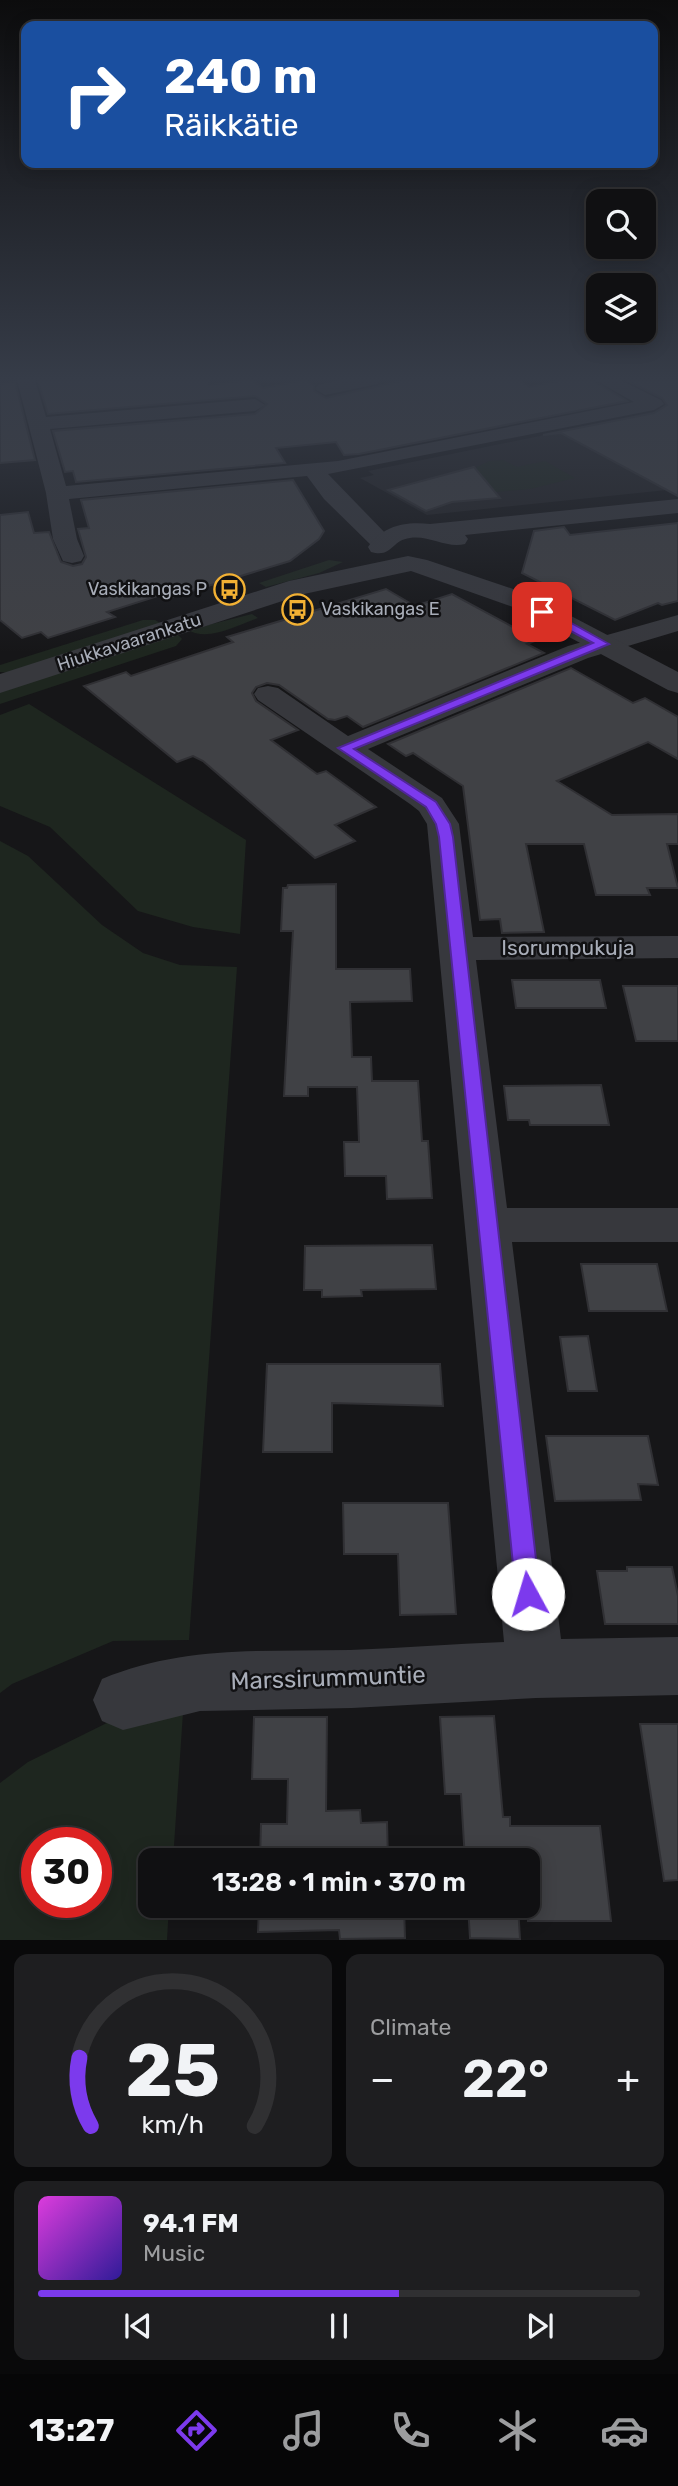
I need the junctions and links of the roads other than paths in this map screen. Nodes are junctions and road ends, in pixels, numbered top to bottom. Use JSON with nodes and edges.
{"nodes":[{"id":1,"x":313,"y":470,"type":"edge"},
{"id":2,"x":51,"y":471,"type":"edge"},
{"id":3,"x":307,"y":471,"type":"edge"},
{"id":4,"x":57,"y":494,"type":"junction"},
{"id":5,"x":332,"y":494,"type":"junction"},
{"id":6,"x":678,"y":506,"type":"edge"},
{"id":7,"x":514,"y":523,"type":"junction"},
{"id":8,"x":425,"y":531,"type":"junction"},
{"id":9,"x":381,"y":545,"type":"junction"},
{"id":10,"x":462,"y":551,"type":"junction"},
{"id":11,"x":72,"y":556,"type":"dead end"},
{"id":12,"x":413,"y":564,"type":"junction"},
{"id":13,"x":298,"y":587,"type":"junction"},
{"id":14,"x":522,"y":601,"type":"junction"},
{"id":15,"x":678,"y":623,"type":"edge"},
{"id":16,"x":603,"y":644,"type":"junction"},
{"id":17,"x":0,"y":684,"type":"edge"},
{"id":18,"x":678,"y":684,"type":"edge"},
{"id":19,"x":268,"y":694,"type":"dead end"},
{"id":20,"x":345,"y":748,"type":"junction"},
{"id":21,"x":678,"y":947,"type":"edge"},
{"id":22,"x":457,"y":949,"type":"junction"},
{"id":23,"x":488,"y":1225,"type":"junction"},
{"id":24,"x":678,"y":1225,"type":"edge"},
{"id":25,"x":678,"y":1666,"type":"edge"},
{"id":26,"x":536,"y":1669,"type":"junction"},
{"id":27,"x":123,"y":1700,"type":"dead end"}],
"edges":[{"from":1,"to":5,"type":"street"},
{"from":2,"to":4,"type":"street"},
{"from":3,"to":4,"type":"street"},
{"from":4,"to":11,"type":"street"},
{"from":5,"to":8,"type":"street"},
{"from":5,"to":9,"type":"street"},
{"from":6,"to":7,"type":"street","name":"Hiukkavaarankatu"},
{"from":7,"to":8,"type":"street","name":"Hiukkavaarankatu"},
{"from":7,"to":10,"type":"street","name":"Hiukkavaarankatu"},
{"from":8,"to":9,"type":"street","name":"Hiukkavaarankatu"},
{"from":8,"to":10,"type":"street"},
{"from":9,"to":12,"type":"street"},
{"from":9,"to":13,"type":"street","name":"Hiukkavaarankatu"},
{"from":10,"to":12,"type":"street","name":"Hiukkavaarankatu"},
{"from":10,"to":14,"type":"street"},
{"from":12,"to":13,"type":"street","name":"Hiukkavaarankatu"},
{"from":12,"to":14,"type":"street"},
{"from":13,"to":17,"type":"street","name":"Hiukkavaarankatu"},
{"from":14,"to":16,"type":"street"},
{"from":15,"to":16,"type":"street"},
{"from":16,"to":18,"type":"street"},
{"from":16,"to":20,"type":"street"},
{"from":19,"to":20,"type":"street"},
{"from":20,"to":22,"type":"street"},
{"from":21,"to":22,"type":"street","name":"Isorumpukuja"},
{"from":22,"to":23,"type":"street"},
{"from":23,"to":24,"type":"street"},
{"from":23,"to":26,"type":"street"},
{"from":25,"to":26,"type":"street","name":"Marssirummuntie"},
{"from":26,"to":27,"type":"street","name":"Marssirummuntie"}]}
